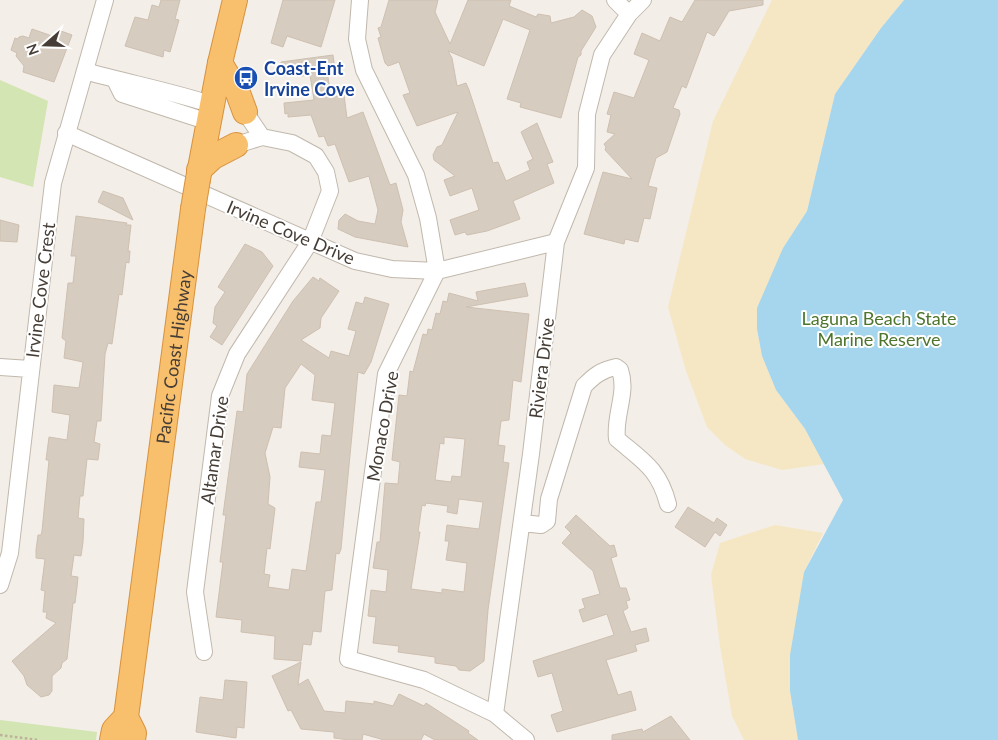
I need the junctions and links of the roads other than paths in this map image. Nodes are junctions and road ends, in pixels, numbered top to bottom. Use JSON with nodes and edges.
{"nodes":[{"id":1,"x":105,"y":0,"type":"edge"},
{"id":2,"x":235,"y":0,"type":"edge"},
{"id":3,"x":360,"y":0,"type":"edge"},
{"id":4,"x":615,"y":0,"type":"edge"},
{"id":5,"x":643,"y":0,"type":"edge"},
{"id":6,"x":629,"y":14,"type":"junction"},
{"id":7,"x":220,"y":63,"type":"junction"},
{"id":8,"x":85,"y":71,"type":"junction"},
{"id":9,"x":115,"y":80,"type":"junction"},
{"id":10,"x":245,"y":112,"type":"joint"},
{"id":11,"x":211,"y":113,"type":"junction"},
{"id":12,"x":66,"y":133,"type":"junction"},
{"id":13,"x":262,"y":137,"type":"junction"},
{"id":14,"x":236,"y":145,"type":"joint"},
{"id":15,"x":199,"y":175,"type":"junction"},
{"id":16,"x":310,"y":242,"type":"junction"},
{"id":17,"x":556,"y":242,"type":"junction"},
{"id":18,"x":437,"y":271,"type":"junction"},
{"id":19,"x":0,"y":367,"type":"edge"},
{"id":20,"x":30,"y":369,"type":"junction"},
{"id":21,"x":668,"y":504,"type":"dead end"},
{"id":22,"x":522,"y":523,"type":"junction"},
{"id":23,"x":0,"y":585,"type":"edge"},
{"id":24,"x":204,"y":652,"type":"dead end"},
{"id":25,"x":495,"y":714,"type":"junction"},
{"id":26,"x":126,"y":717,"type":"junction"},
{"id":27,"x":112,"y":740,"type":"edge"},
{"id":28,"x":133,"y":740,"type":"edge"},
{"id":29,"x":526,"y":740,"type":"edge"}],
"edges":[{"from":1,"to":8,"type":"street","name":"Irvine Cove Crest"},
{"from":2,"to":7,"type":"highway","name":"Pacific Coast Highway"},
{"from":3,"to":18,"type":"street"},
{"from":4,"to":6,"type":"street"},
{"from":5,"to":6,"type":"street","name":"Riviera Drive"},
{"from":6,"to":17,"type":"street","name":"Riviera Drive"},
{"from":7,"to":10,"type":"highway"},
{"from":7,"to":11,"type":"highway","name":"Pacific Coast Highway"},
{"from":8,"to":9,"type":"street"},
{"from":8,"to":12,"type":"street","name":"Irvine Cove Crest"},
{"from":9,"to":11,"type":"street"},
{"from":9,"to":11,"type":"street"},
{"from":10,"to":13,"type":"street"},
{"from":11,"to":15,"type":"highway","name":"Pacific Coast Highway"},
{"from":12,"to":16,"type":"street","name":"Irvine Cove Drive"},
{"from":12,"to":20,"type":"street","name":"Irvine Cove Crest"},
{"from":13,"to":14,"type":"street"},
{"from":13,"to":16,"type":"street","name":"Altamar Drive"},
{"from":14,"to":15,"type":"highway"},
{"from":15,"to":26,"type":"highway","name":"Pacific Coast Highway","bridge":true},
{"from":16,"to":18,"type":"street","name":"Irvine Cove Drive"},
{"from":16,"to":24,"type":"street","name":"Altamar Drive"},
{"from":17,"to":18,"type":"street","name":"Irvine Cove Drive"},
{"from":17,"to":22,"type":"street","name":"Riviera Drive"},
{"from":18,"to":25,"type":"street","name":"Monaco Drive"},
{"from":19,"to":20,"type":"street"},
{"from":20,"to":23,"type":"street","name":"Irvine Cove Crest"},
{"from":21,"to":22,"type":"street"},
{"from":22,"to":25,"type":"street","name":"Riviera Drive"},
{"from":25,"to":29,"type":"street"},
{"from":26,"to":27,"type":"highway","name":"Pacific Coast Highway"},
{"from":26,"to":28,"type":"highway","name":"Pacific Coast Highway"}]}
